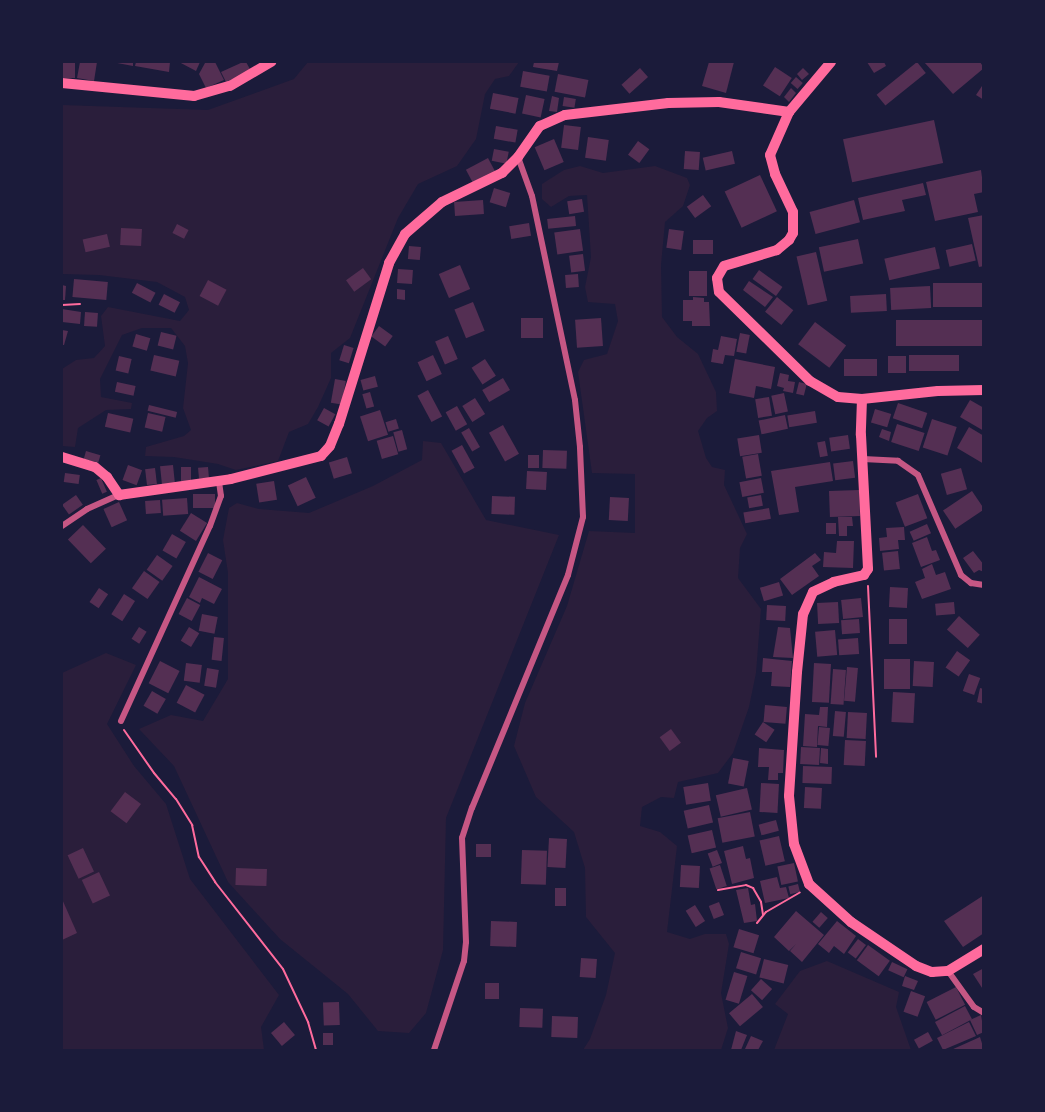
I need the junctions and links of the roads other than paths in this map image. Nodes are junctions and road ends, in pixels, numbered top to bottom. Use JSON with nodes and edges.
{"nodes":[{"id":1,"x":271,"y":62,"type":"edge"},
{"id":2,"x":831,"y":62,"type":"edge"},
{"id":3,"x":62,"y":83,"type":"edge"},
{"id":4,"x":789,"y":112,"type":"junction"},
{"id":5,"x":518,"y":157,"type":"junction"},
{"id":6,"x":984,"y":390,"type":"edge"},
{"id":7,"x":862,"y":399,"type":"junction"},
{"id":8,"x":62,"y":457,"type":"edge"},
{"id":9,"x":863,"y":459,"type":"junction"},
{"id":10,"x":219,"y":481,"type":"junction"},
{"id":11,"x":119,"y":495,"type":"junction"},
{"id":12,"x":62,"y":526,"type":"edge"},
{"id":13,"x":984,"y":585,"type":"edge"},
{"id":14,"x":121,"y":721,"type":"road end"},
{"id":15,"x":984,"y":949,"type":"edge"},
{"id":16,"x":948,"y":971,"type":"junction"},
{"id":17,"x":984,"y":1013,"type":"edge"},
{"id":18,"x":434,"y":1050,"type":"edge"}],
"edges":[{"from":1,"to":3,"type":"main road"},
{"from":2,"to":4,"type":"main road"},
{"from":4,"to":5,"type":"main road"},
{"from":4,"to":7,"type":"main road"},
{"from":5,"to":10,"type":"main road"},
{"from":5,"to":18,"type":"street"},
{"from":6,"to":7,"type":"main road"},
{"from":7,"to":9,"type":"main road"},
{"from":8,"to":11,"type":"main road"},
{"from":9,"to":13,"type":"street"},
{"from":9,"to":16,"type":"main road"},
{"from":10,"to":11,"type":"main road"},
{"from":10,"to":14,"type":"street"},
{"from":11,"to":12,"type":"street"},
{"from":15,"to":16,"type":"main road"},
{"from":16,"to":17,"type":"street"}]}
